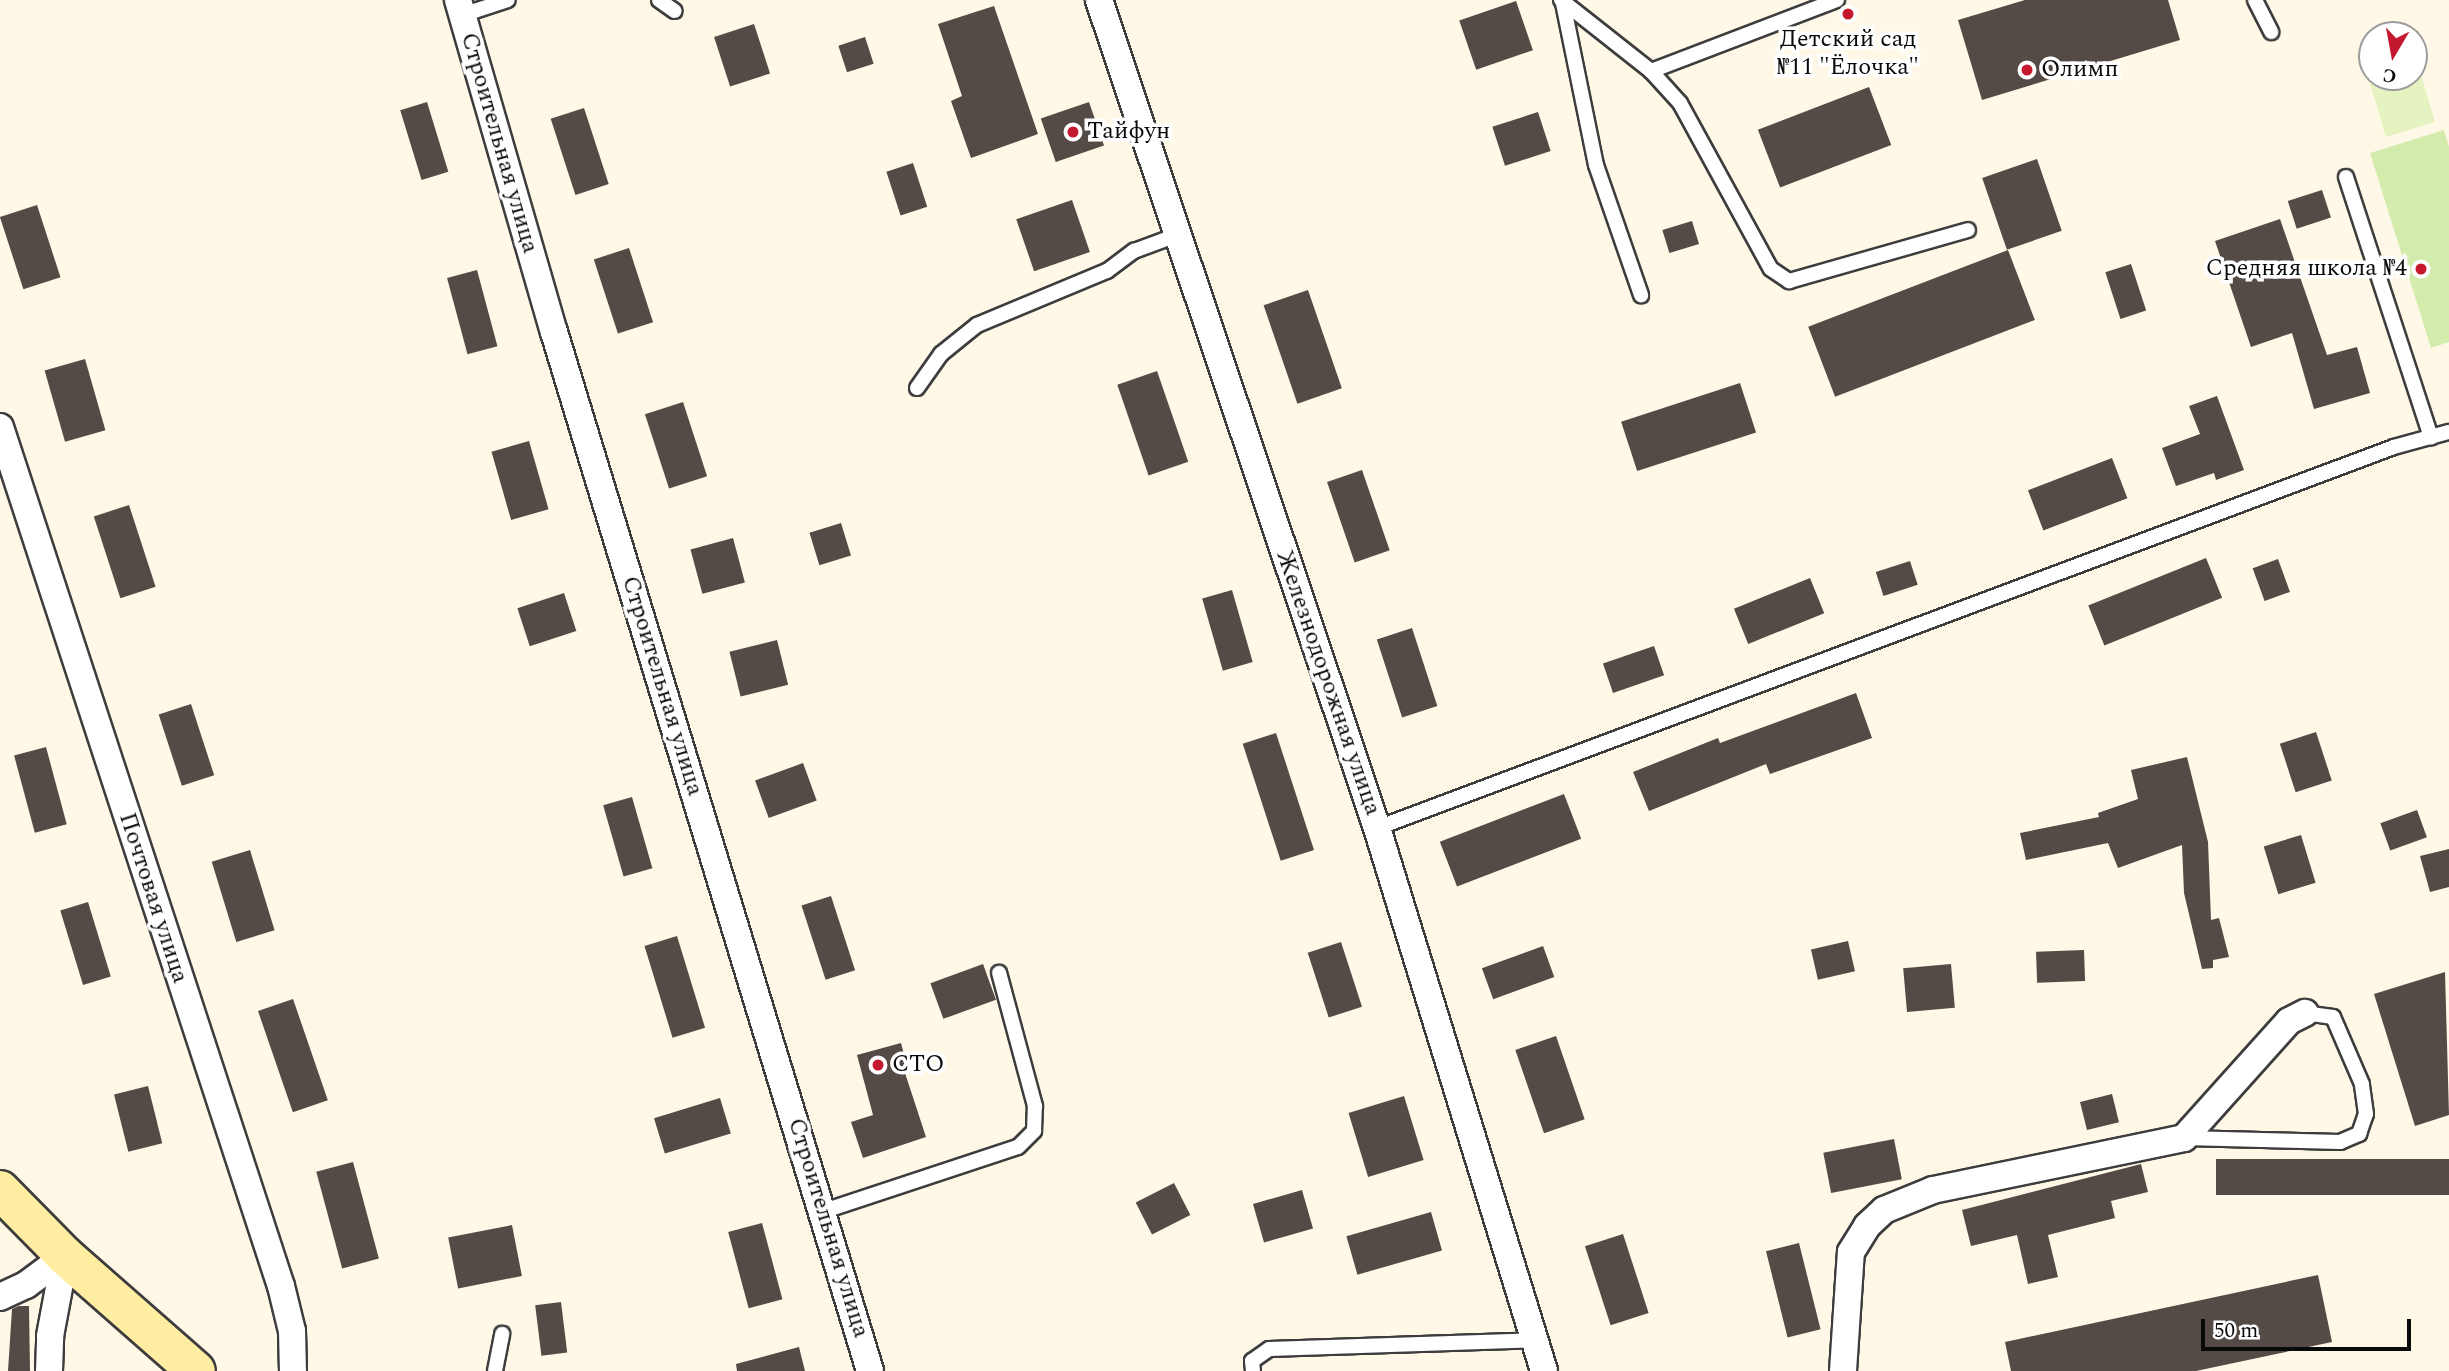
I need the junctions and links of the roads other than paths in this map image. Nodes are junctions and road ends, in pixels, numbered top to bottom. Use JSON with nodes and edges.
{"nodes":[{"id":1,"x":508,"y":0,"type":"edge"},
{"id":2,"x":659,"y":0,"type":"edge"},
{"id":3,"x":1099,"y":0,"type":"edge"},
{"id":4,"x":1837,"y":0,"type":"edge"},
{"id":5,"x":2255,"y":0,"type":"edge"},
{"id":6,"x":1564,"y":1,"type":"edge"},
{"id":7,"x":460,"y":8,"type":"edge"},
{"id":8,"x":674,"y":11,"type":"dead end"},
{"id":9,"x":2271,"y":32,"type":"dead end"},
{"id":10,"x":1651,"y":71,"type":"junction"},
{"id":11,"x":2346,"y":177,"type":"dead end"},
{"id":12,"x":1968,"y":230,"type":"dead end"},
{"id":13,"x":1177,"y":235,"type":"junction"},
{"id":14,"x":1641,"y":295,"type":"dead end"},
{"id":15,"x":917,"y":388,"type":"dead end"},
{"id":16,"x":0,"y":427,"type":"edge"},
{"id":17,"x":2449,"y":432,"type":"edge"},
{"id":18,"x":2431,"y":437,"type":"junction"},
{"id":19,"x":1377,"y":828,"type":"junction"},
{"id":20,"x":999,"y":973,"type":"dead end"},
{"id":21,"x":2305,"y":1013,"type":"joint"},
{"id":22,"x":2184,"y":1138,"type":"junction"},
{"id":23,"x":0,"y":1190,"type":"edge"},
{"id":24,"x":821,"y":1212,"type":"junction"},
{"id":25,"x":65,"y":1256,"type":"junction"},
{"id":26,"x":0,"y":1297,"type":"edge"},
{"id":27,"x":502,"y":1334,"type":"dead end"},
{"id":28,"x":1535,"y":1340,"type":"junction"},
{"id":29,"x":49,"y":1371,"type":"edge"},
{"id":30,"x":197,"y":1371,"type":"edge"},
{"id":31,"x":293,"y":1371,"type":"edge"},
{"id":32,"x":495,"y":1371,"type":"edge"},
{"id":33,"x":870,"y":1371,"type":"edge"},
{"id":34,"x":1253,"y":1371,"type":"edge"},
{"id":35,"x":1544,"y":1371,"type":"edge"},
{"id":36,"x":1843,"y":1371,"type":"edge"}],
"edges":[{"from":1,"to":7,"type":"lane"},
{"from":2,"to":8,"type":"lane"},
{"from":3,"to":13,"type":"street","name":"Железнодорожная улица"},
{"from":4,"to":10,"type":"lane"},
{"from":5,"to":9,"type":"lane"},
{"from":6,"to":10,"type":"lane"},
{"from":6,"to":14,"type":"lane"},
{"from":7,"to":24,"type":"street","name":"Строительная улица"},
{"from":10,"to":12,"type":"lane"},
{"from":11,"to":18,"type":"lane"},
{"from":13,"to":15,"type":"lane"},
{"from":13,"to":19,"type":"street","name":"Железнодорожная улица"},
{"from":16,"to":31,"type":"street","name":"Почтовая улица"},
{"from":17,"to":18,"type":"lane"},
{"from":18,"to":19,"type":"lane"},
{"from":19,"to":28,"type":"street","name":"Железнодорожная улица"},
{"from":20,"to":24,"type":"lane"},
{"from":21,"to":22,"type":"street"},
{"from":21,"to":22,"type":"lane"},
{"from":22,"to":36,"type":"street"},
{"from":23,"to":25,"type":"main road"},
{"from":24,"to":33,"type":"street","name":"Строительная улица"},
{"from":25,"to":26,"type":"street"},
{"from":25,"to":29,"type":"street"},
{"from":25,"to":30,"type":"main road"},
{"from":27,"to":32,"type":"lane"},
{"from":28,"to":34,"type":"lane"},
{"from":28,"to":35,"type":"street","name":"Железнодорожная улица"}]}
